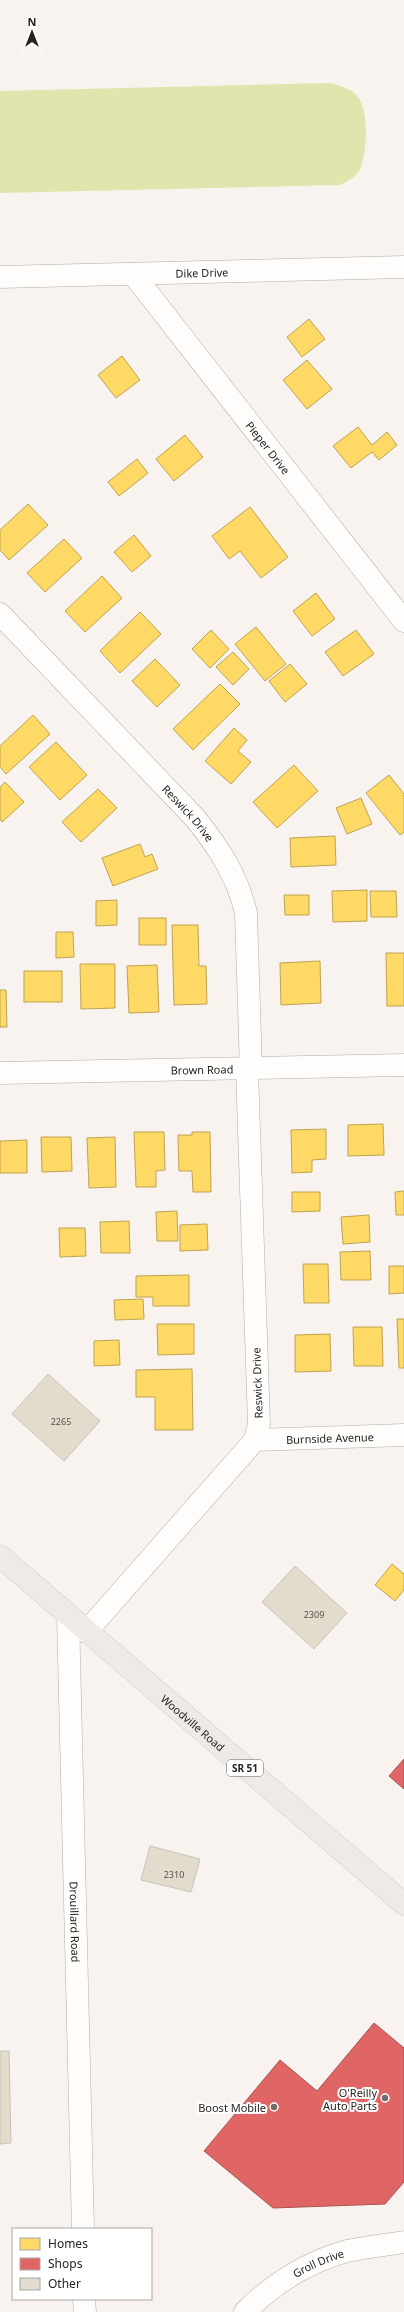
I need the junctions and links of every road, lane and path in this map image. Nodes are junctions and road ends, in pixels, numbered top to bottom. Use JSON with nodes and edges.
{"nodes":[{"id":1,"x":404,"y":267,"type":"edge"},
{"id":2,"x":133,"y":274,"type":"junction"},
{"id":3,"x":0,"y":277,"type":"edge"},
{"id":4,"x":0,"y":614,"type":"edge"},
{"id":5,"x":404,"y":621,"type":"edge"},
{"id":6,"x":404,"y":1065,"type":"edge"},
{"id":7,"x":249,"y":1070,"type":"junction"},
{"id":8,"x":0,"y":1073,"type":"edge"},
{"id":9,"x":404,"y":1435,"type":"edge"},
{"id":10,"x":255,"y":1440,"type":"junction"},
{"id":11,"x":0,"y":1556,"type":"edge"},
{"id":12,"x":68,"y":1615,"type":"junction"},
{"id":13,"x":86,"y":1632,"type":"junction"},
{"id":14,"x":404,"y":1904,"type":"edge"},
{"id":15,"x":83,"y":2228,"type":"edge"},
{"id":16,"x":404,"y":2242,"type":"edge"},
{"id":17,"x":84,"y":2300,"type":"edge"},
{"id":18,"x":85,"y":2312,"type":"edge"},
{"id":19,"x":245,"y":2312,"type":"edge"}],
"edges":[{"from":1,"to":2,"type":"street","name":"Dike Drive"},
{"from":2,"to":3,"type":"street","name":"Dike Drive"},
{"from":2,"to":5,"type":"street","name":"Pieper Drive"},
{"from":4,"to":7,"type":"street","name":"Reswick Drive"},
{"from":6,"to":7,"type":"street","name":"Brown Road"},
{"from":7,"to":8,"type":"street","name":"Brown Road"},
{"from":7,"to":10,"type":"street","name":"Reswick Drive"},
{"from":9,"to":10,"type":"street","name":"Burnside Avenue"},
{"from":10,"to":13,"type":"street"},
{"from":11,"to":12,"type":"main road","name":"Woodville Road","number":"SR 51"},
{"from":12,"to":13,"type":"main road","name":"Woodville Road","number":"SR 51"},
{"from":12,"to":15,"type":"street","name":"Drouillard Road"},
{"from":13,"to":14,"type":"main road","name":"Woodville Road","number":"SR 51"},
{"from":16,"to":19,"type":"street","name":"Groll Drive"},
{"from":17,"to":18,"type":"street"}]}
